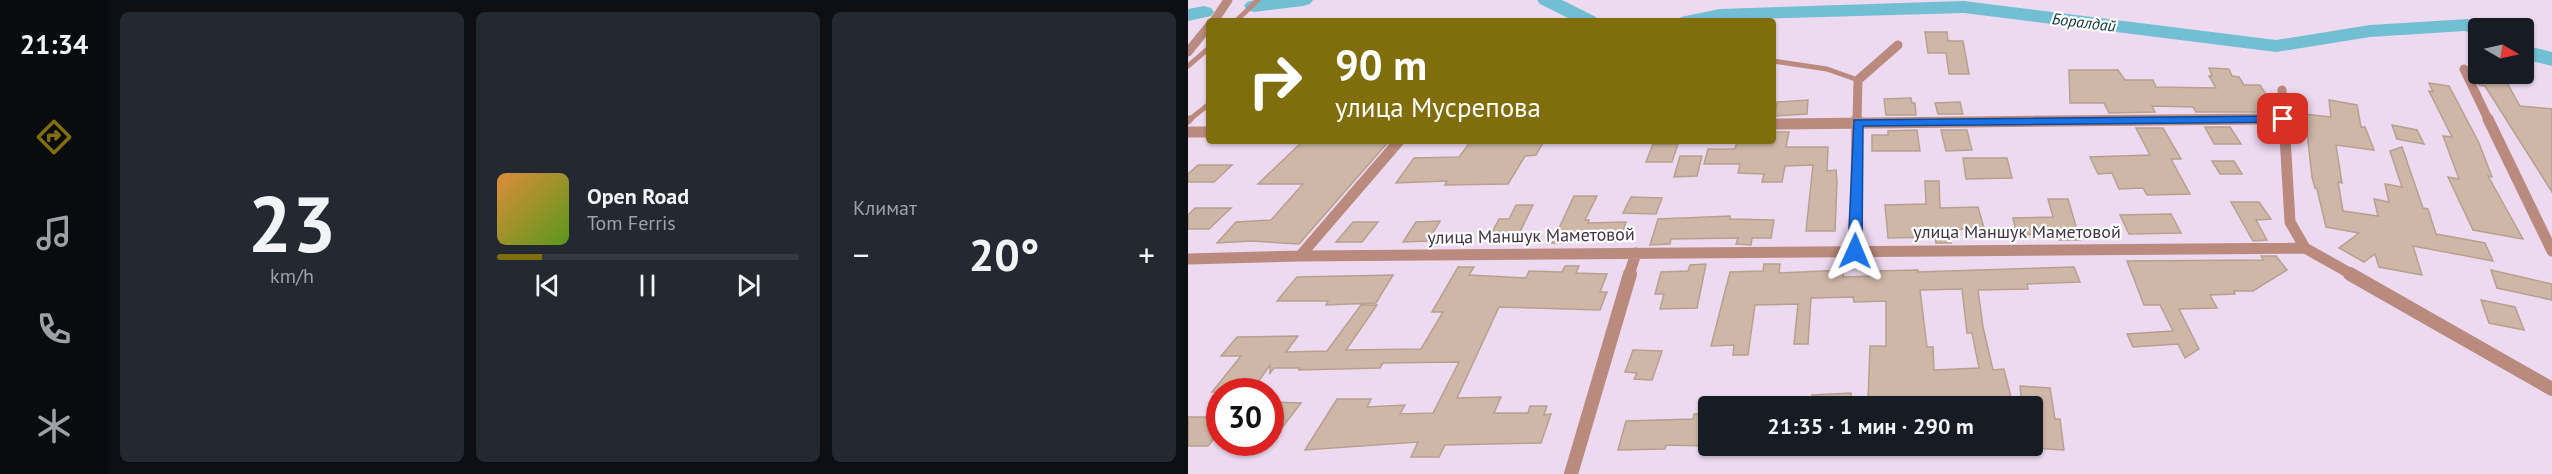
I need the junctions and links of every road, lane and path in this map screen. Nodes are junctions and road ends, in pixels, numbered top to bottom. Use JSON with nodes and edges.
{"nodes":[{"id":1,"x":1228,"y":0,"type":"edge"},
{"id":2,"x":1258,"y":0,"type":"edge"},
{"id":3,"x":1216,"y":18,"type":"edge"},
{"id":4,"x":1239,"y":18,"type":"edge"},
{"id":5,"x":1206,"y":30,"type":"edge"},
{"id":6,"x":1198,"y":39,"type":"junction"},
{"id":7,"x":1206,"y":39,"type":"edge"},
{"id":8,"x":1898,"y":45,"type":"dead end"},
{"id":9,"x":1206,"y":51,"type":"edge"},
{"id":10,"x":1188,"y":52,"type":"edge"},
{"id":11,"x":1776,"y":61,"type":"edge"},
{"id":12,"x":1188,"y":66,"type":"edge"},
{"id":13,"x":2464,"y":69,"type":"dead end"},
{"id":14,"x":1858,"y":80,"type":"junction"},
{"id":15,"x":2282,"y":90,"type":"dead end"},
{"id":16,"x":1206,"y":106,"type":"edge"},
{"id":17,"x":2283,"y":119,"type":"junction"},
{"id":18,"x":1188,"y":121,"type":"edge"},
{"id":19,"x":1858,"y":122,"type":"junction"},
{"id":20,"x":1776,"y":124,"type":"edge"},
{"id":21,"x":1188,"y":132,"type":"edge"},
{"id":22,"x":1206,"y":132,"type":"edge"},
{"id":23,"x":1396,"y":144,"type":"edge"},
{"id":24,"x":2305,"y":248,"type":"junction"},
{"id":25,"x":1855,"y":251,"type":"junction"},
{"id":26,"x":2552,"y":251,"type":"edge"},
{"id":27,"x":1636,"y":252,"type":"junction"},
{"id":28,"x":1300,"y":256,"type":"junction"},
{"id":29,"x":1188,"y":259,"type":"edge"},
{"id":30,"x":2552,"y":389,"type":"edge"},
{"id":31,"x":1571,"y":474,"type":"edge"}],
"edges":[{"from":1,"to":3,"type":"street"},
{"from":2,"to":4,"type":"lane"},
{"from":5,"to":6,"type":"street"},
{"from":6,"to":7,"type":"lane"},
{"from":6,"to":10,"type":"street"},
{"from":8,"to":14,"type":"street"},
{"from":9,"to":12,"type":"lane"},
{"from":11,"to":14,"type":"lane"},
{"from":13,"to":26,"type":"street"},
{"from":14,"to":19,"type":"street"},
{"from":15,"to":17,"type":"street"},
{"from":16,"to":18,"type":"lane"},
{"from":17,"to":19,"type":"street"},
{"from":17,"to":24,"type":"street"},
{"from":19,"to":20,"type":"street"},
{"from":19,"to":25,"type":"street"},
{"from":21,"to":22,"type":"street"},
{"from":23,"to":28,"type":"street"},
{"from":24,"to":25,"type":"street","name":"улица Маншук Маметовой"},
{"from":24,"to":30,"type":"street"},
{"from":25,"to":27,"type":"street","name":"улица Маншук Маметовой"},
{"from":27,"to":28,"type":"street","name":"улица Маншук Маметовой"},
{"from":27,"to":31,"type":"street"},
{"from":28,"to":29,"type":"street","name":"улица Маншук Маметовой"}]}
